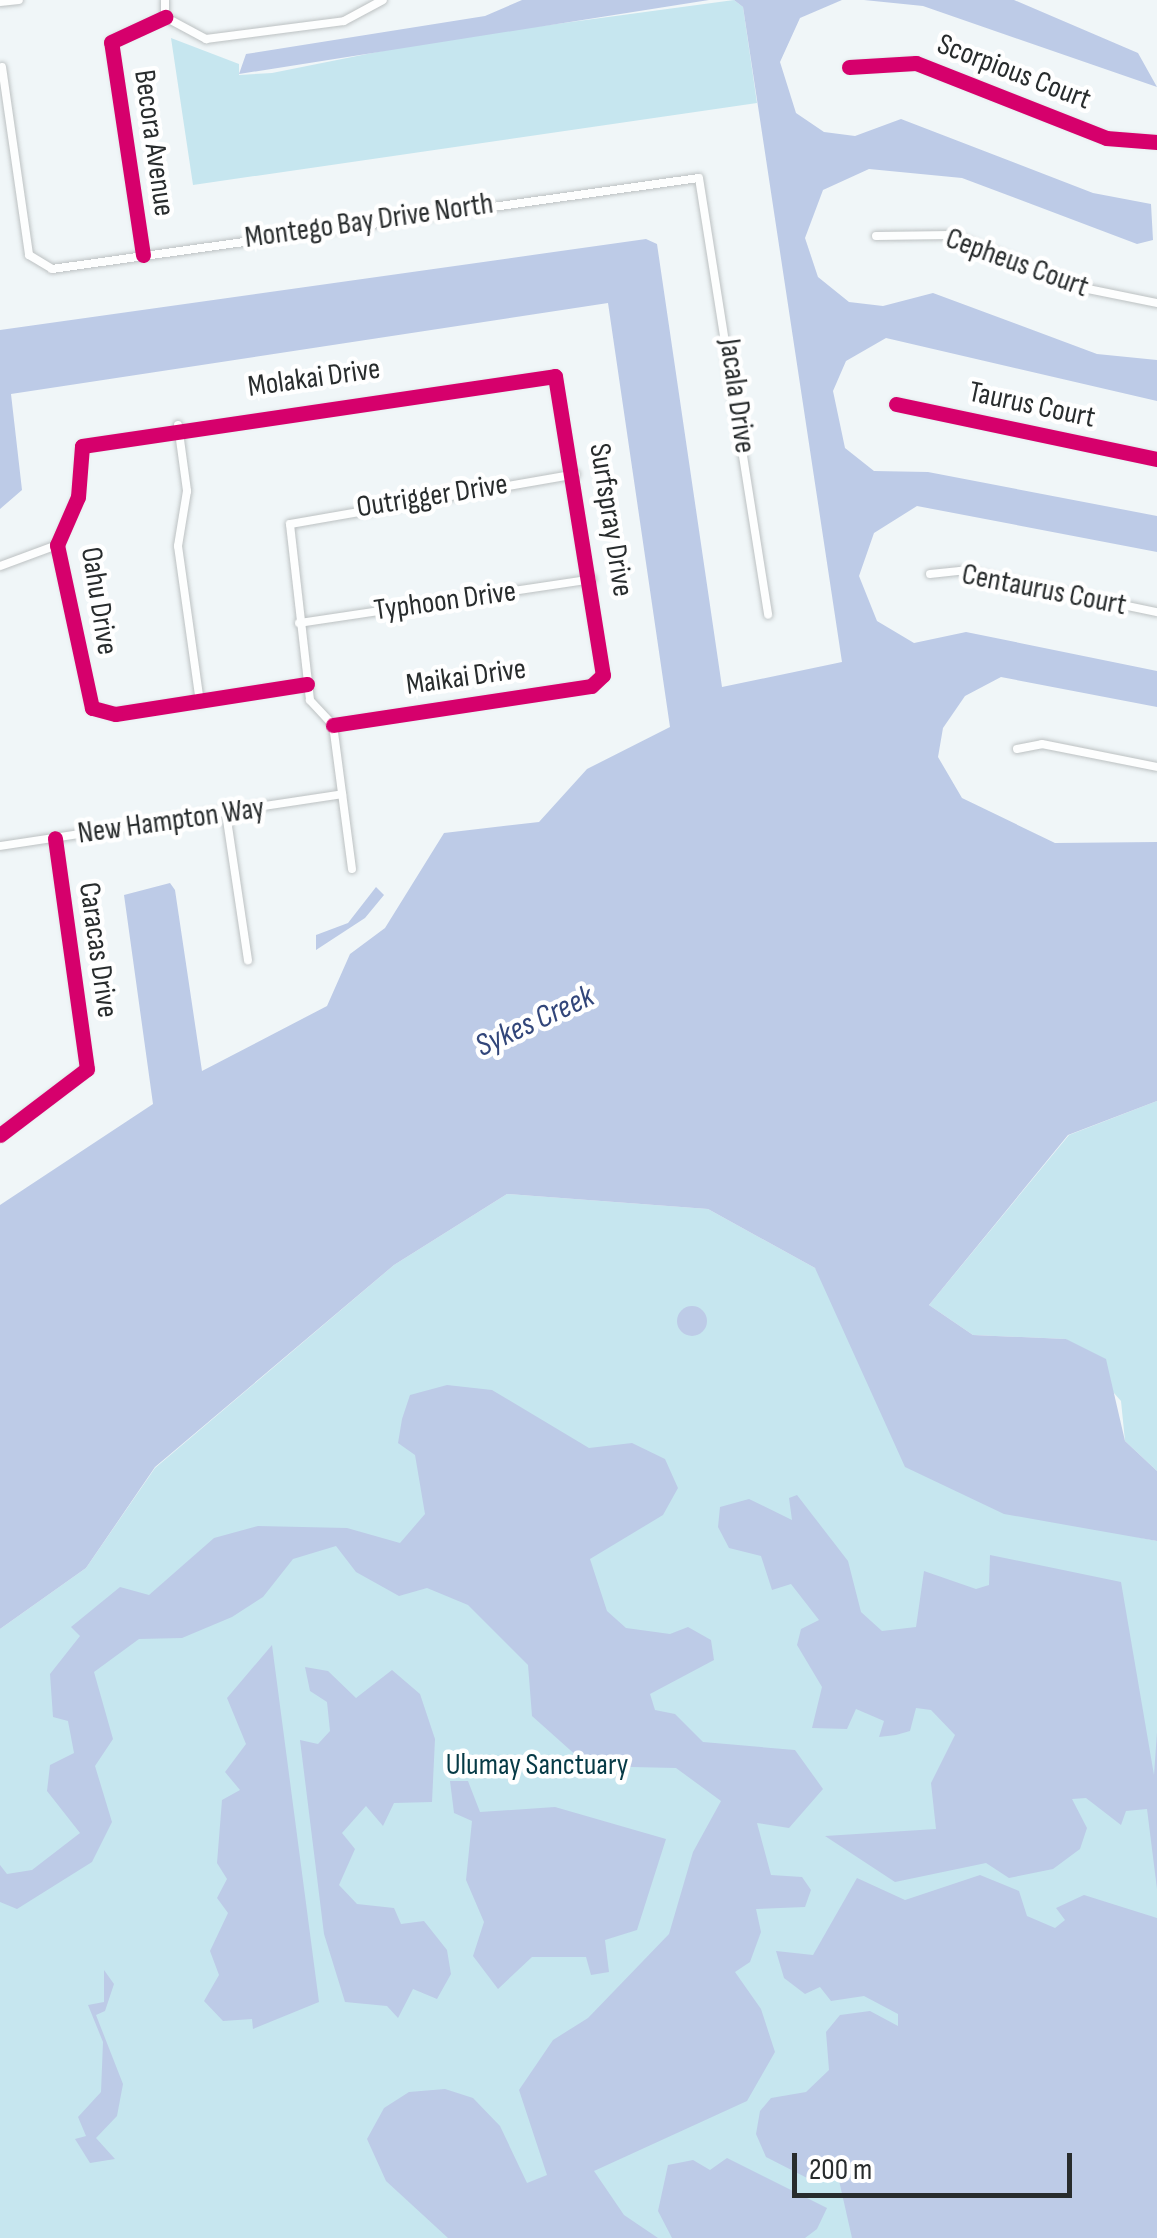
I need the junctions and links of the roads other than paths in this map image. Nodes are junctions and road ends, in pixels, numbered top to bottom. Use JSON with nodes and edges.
{"nodes":[{"id":1,"x":19,"y":0,"type":"edge"},
{"id":2,"x":166,"y":0,"type":"edge"},
{"id":3,"x":383,"y":0,"type":"edge"},
{"id":4,"x":0,"y":2,"type":"edge"},
{"id":5,"x":166,"y":17,"type":"junction"},
{"id":6,"x":2,"y":66,"type":"edge"},
{"id":7,"x":849,"y":67,"type":"dead end"},
{"id":8,"x":3,"y":101,"type":"edge"},
{"id":9,"x":1157,"y":142,"type":"edge"},
{"id":10,"x":699,"y":178,"type":"joint"},
{"id":11,"x":876,"y":236,"type":"dead end"},
{"id":12,"x":143,"y":255,"type":"junction"},
{"id":13,"x":1157,"y":302,"type":"edge"},
{"id":14,"x":555,"y":376,"type":"joint"},
{"id":15,"x":896,"y":404,"type":"dead end"},
{"id":16,"x":178,"y":426,"type":"junction"},
{"id":17,"x":82,"y":446,"type":"joint"},
{"id":18,"x":1157,"y":460,"type":"edge"},
{"id":19,"x":576,"y":474,"type":"junction"},
{"id":20,"x":57,"y":545,"type":"junction"},
{"id":21,"x":0,"y":566,"type":"edge"},
{"id":22,"x":930,"y":574,"type":"dead end"},
{"id":23,"x":592,"y":579,"type":"junction"},
{"id":24,"x":1157,"y":612,"type":"edge"},
{"id":25,"x":768,"y":615,"type":"dead end"},
{"id":26,"x":298,"y":623,"type":"junction"},
{"id":27,"x":603,"y":675,"type":"joint"},
{"id":28,"x":308,"y":684,"type":"junction"},
{"id":29,"x":200,"y":702,"type":"junction"},
{"id":30,"x":332,"y":724,"type":"junction"},
{"id":31,"x":1017,"y":749,"type":"dead end"},
{"id":32,"x":1157,"y":766,"type":"edge"},
{"id":33,"x":342,"y":794,"type":"junction"},
{"id":34,"x":226,"y":813,"type":"junction"},
{"id":35,"x":55,"y":838,"type":"junction"},
{"id":36,"x":0,"y":846,"type":"edge"},
{"id":37,"x":352,"y":870,"type":"dead end"},
{"id":38,"x":248,"y":960,"type":"dead end"},
{"id":39,"x":0,"y":1135,"type":"edge"}],
"edges":[{"from":1,"to":4,"type":"street"},
{"from":2,"to":5,"type":"street"},
{"from":3,"to":5,"type":"street"},
{"from":5,"to":12,"type":"street","name":"Becora Avenue"},
{"from":6,"to":8,"type":"street"},
{"from":7,"to":9,"type":"street","name":"Scorpious Court"},
{"from":8,"to":12,"type":"street","name":"Montego Bay Drive North"},
{"from":10,"to":12,"type":"street","name":"Montego Bay Drive North"},
{"from":10,"to":25,"type":"street","name":"Jacala Drive"},
{"from":11,"to":13,"type":"street","name":"Cepheus Court"},
{"from":14,"to":16,"type":"street","name":"Molakai Drive"},
{"from":14,"to":19,"type":"street","name":"Surfspray Drive"},
{"from":15,"to":18,"type":"street","name":"Taurus Court"},
{"from":16,"to":17,"type":"street","name":"Molakai Drive"},
{"from":16,"to":29,"type":"street"},
{"from":17,"to":20,"type":"street","name":"Oahu Drive"},
{"from":19,"to":23,"type":"street","name":"Surfspray Drive"},
{"from":19,"to":26,"type":"street","name":"Outrigger Drive"},
{"from":20,"to":21,"type":"street"},
{"from":20,"to":29,"type":"street","name":"Oahu Drive"},
{"from":22,"to":24,"type":"street","name":"Centaurus Court"},
{"from":23,"to":26,"type":"street","name":"Typhoon Drive"},
{"from":23,"to":27,"type":"street","name":"Surfspray Drive"},
{"from":26,"to":28,"type":"street"},
{"from":27,"to":30,"type":"street","name":"Maikai Drive"},
{"from":28,"to":29,"type":"street"},
{"from":28,"to":30,"type":"street"},
{"from":30,"to":33,"type":"street"},
{"from":31,"to":32,"type":"street"},
{"from":33,"to":34,"type":"street","name":"New Hampton Way"},
{"from":33,"to":37,"type":"street"},
{"from":34,"to":35,"type":"street","name":"New Hampton Way"},
{"from":34,"to":38,"type":"street"},
{"from":35,"to":36,"type":"street","name":"New Hampton Way"},
{"from":35,"to":39,"type":"street","name":"Caracas Drive"}]}
